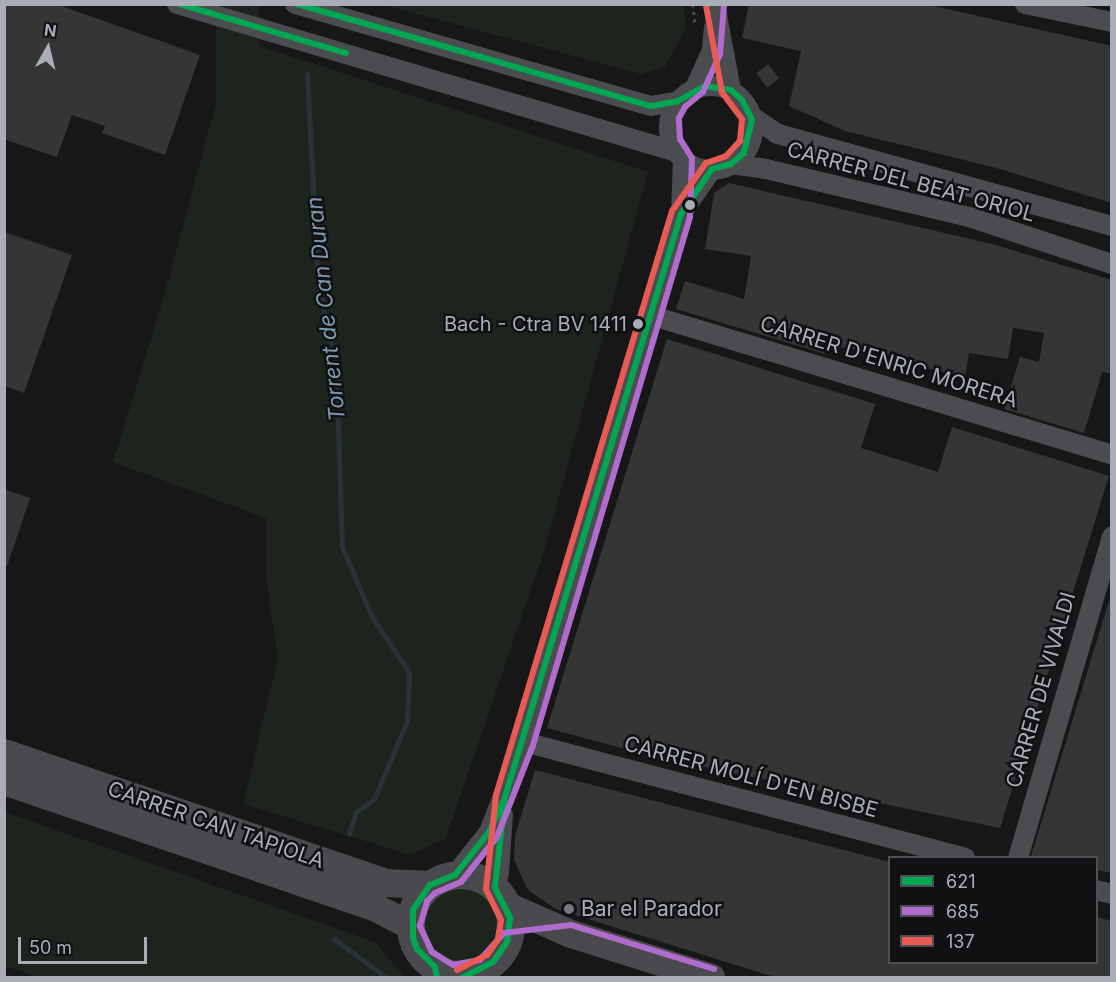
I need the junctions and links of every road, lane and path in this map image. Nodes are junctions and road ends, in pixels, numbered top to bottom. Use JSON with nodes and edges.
{"nodes":[{"id":1,"x":177,"y":4,"type":"edge"},
{"id":2,"x":295,"y":4,"type":"edge"},
{"id":3,"x":1025,"y":4,"type":"edge"},
{"id":4,"x":715,"y":7,"type":"edge"},
{"id":5,"x":1112,"y":22,"type":"edge"},
{"id":6,"x":695,"y":88,"type":"junction"},
{"id":7,"x":732,"y":90,"type":"junction"},
{"id":8,"x":678,"y":101,"type":"junction"},
{"id":9,"x":752,"y":116,"type":"junction"},
{"id":10,"x":680,"y":156,"type":"junction"},
{"id":11,"x":722,"y":167,"type":"junction"},
{"id":12,"x":681,"y":214,"type":"junction"},
{"id":13,"x":1112,"y":226,"type":"edge"},
{"id":14,"x":1112,"y":264,"type":"edge"},
{"id":15,"x":653,"y":316,"type":"junction"},
{"id":16,"x":1112,"y":455,"type":"edge"},
{"id":17,"x":1112,"y":536,"type":"edge"},
{"id":18,"x":524,"y":742,"type":"junction"},
{"id":19,"x":4,"y":753,"type":"edge"},
{"id":20,"x":4,"y":780,"type":"edge"},
{"id":21,"x":505,"y":798,"type":"junction"},
{"id":22,"x":957,"y":856,"type":"edge"},
{"id":23,"x":1018,"y":856,"type":"edge"},
{"id":24,"x":442,"y":880,"type":"junction"},
{"id":25,"x":501,"y":897,"type":"junction"},
{"id":26,"x":411,"y":926,"type":"junction"},
{"id":27,"x":571,"y":934,"type":"junction"},
{"id":28,"x":507,"y":942,"type":"junction"},
{"id":29,"x":449,"y":974,"type":"edge"},
{"id":30,"x":711,"y":978,"type":"edge"}],
"edges":[{"from":1,"to":10,"type":"street","name":"CARRER DEL BEAT ORIOL"},
{"from":2,"to":8,"type":"street"},
{"from":3,"to":5,"type":"street"},
{"from":4,"to":6,"type":"street"},
{"from":4,"to":7,"type":"street"},
{"from":6,"to":7,"type":"street"},
{"from":6,"to":8,"type":"street"},
{"from":7,"to":9,"type":"street","name":"CARRER DEL BEAT ORIOL"},
{"from":8,"to":10,"type":"street"},
{"from":9,"to":11,"type":"street"},
{"from":9,"to":13,"type":"street","name":"CARRER DEL BEAT ORIOL"},
{"from":10,"to":11,"type":"street","name":"CARRER DEL BEAT ORIOL"},
{"from":10,"to":12,"type":"street"},
{"from":11,"to":12,"type":"street"},
{"from":11,"to":14,"type":"street","name":"CARRER DEL BEAT ORIOL"},
{"from":12,"to":15,"type":"street"},
{"from":15,"to":16,"type":"street","name":"CARRER D'ENRIC MORERA"},
{"from":15,"to":18,"type":"street"},
{"from":17,"to":23,"type":"street","name":"CARRER DE VIVALDI"},
{"from":18,"to":21,"type":"street"},
{"from":18,"to":22,"type":"street","name":"CARRER MOLÍ D'EN BISBE"},
{"from":19,"to":24,"type":"street","name":"CARRER CAN TAPIOLA"},
{"from":20,"to":26,"type":"street","name":"CARRER CAN TAPIOLA"},
{"from":21,"to":24,"type":"street"},
{"from":21,"to":25,"type":"street"},
{"from":24,"to":25,"type":"street"},
{"from":24,"to":26,"type":"street"},
{"from":25,"to":27,"type":"street"},
{"from":25,"to":28,"type":"street"},
{"from":26,"to":29,"type":"street"},
{"from":27,"to":28,"type":"street"},
{"from":27,"to":30,"type":"street"},
{"from":28,"to":29,"type":"street"}]}
